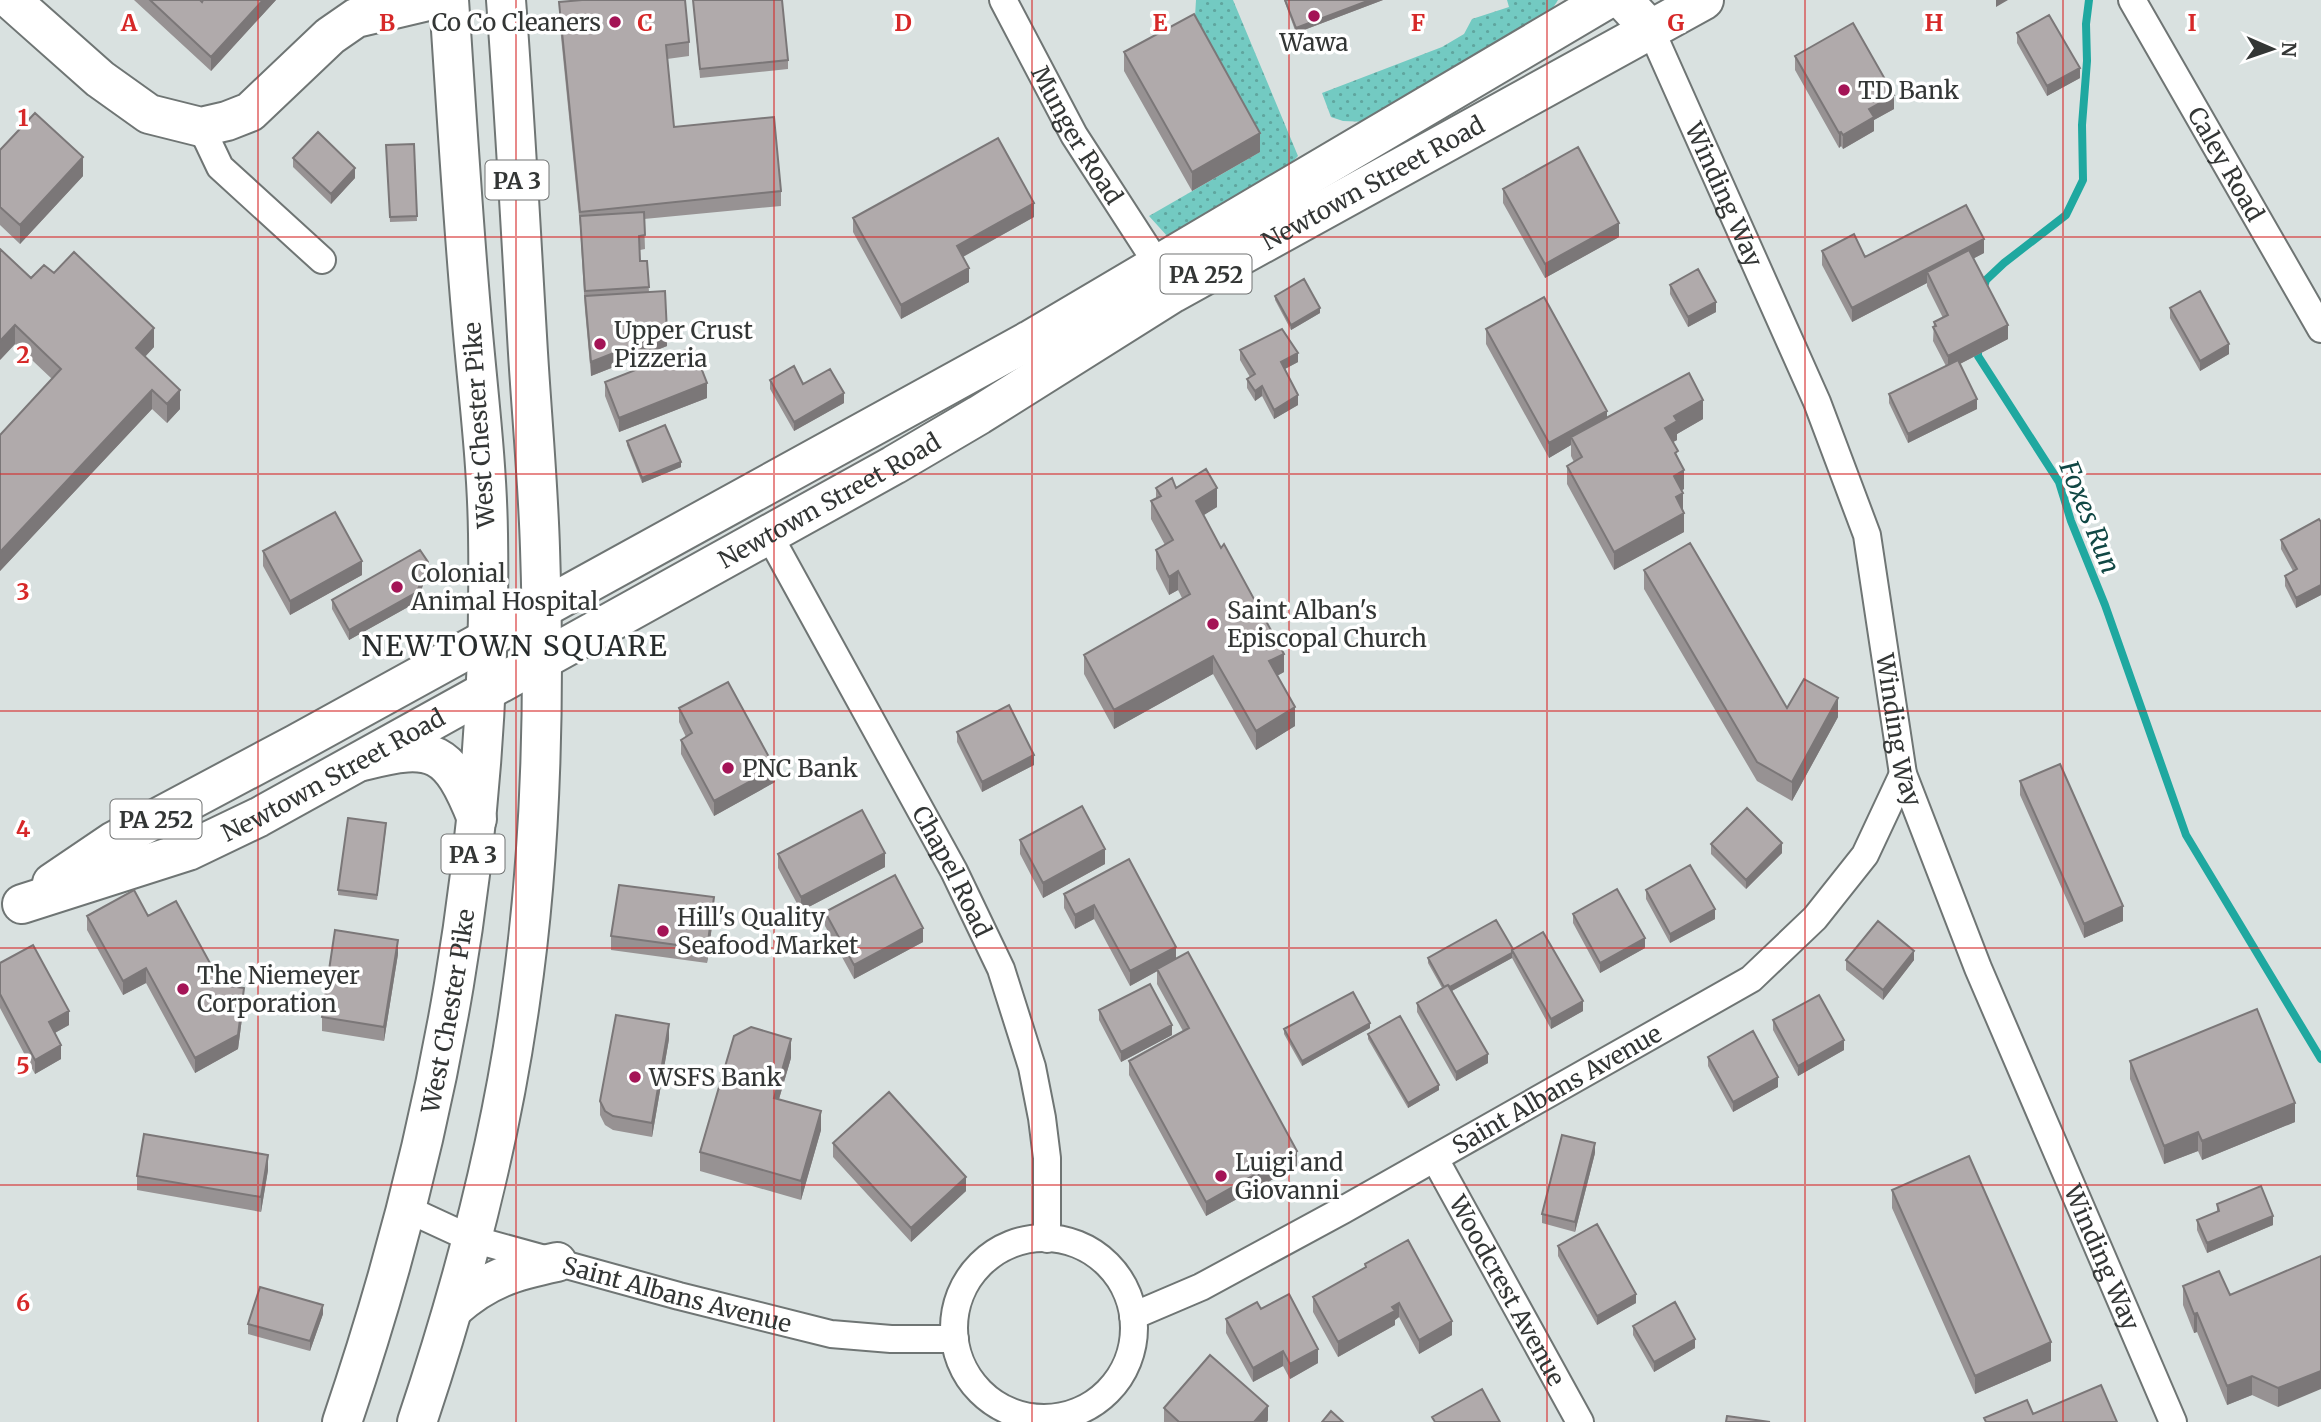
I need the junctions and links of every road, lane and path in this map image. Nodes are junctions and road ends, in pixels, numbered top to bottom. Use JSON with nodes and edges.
{"nodes":[{"id":1,"x":11,"y":0,"type":"edge"},
{"id":2,"x":449,"y":0,"type":"edge"},
{"id":3,"x":506,"y":0,"type":"edge"},
{"id":4,"x":1003,"y":0,"type":"edge"},
{"id":5,"x":1606,"y":0,"type":"edge"},
{"id":6,"x":1623,"y":0,"type":"edge"},
{"id":7,"x":1704,"y":0,"type":"edge"},
{"id":8,"x":2132,"y":0,"type":"edge"},
{"id":9,"x":408,"y":3,"type":"edge"},
{"id":10,"x":1648,"y":15,"type":"edge"},
{"id":11,"x":201,"y":127,"type":"junction"},
{"id":12,"x":322,"y":260,"type":"dead end"},
{"id":13,"x":1158,"y":265,"type":"junction"},
{"id":14,"x":2321,"y":329,"type":"edge"},
{"id":15,"x":769,"y":535,"type":"junction"},
{"id":16,"x":542,"y":609,"type":"junction"},
{"id":17,"x":487,"y":638,"type":"junction"},
{"id":18,"x":542,"y":661,"type":"junction"},
{"id":19,"x":486,"y":693,"type":"junction"},
{"id":20,"x":363,"y":761,"type":"junction"},
{"id":21,"x":1903,"y":774,"type":"junction"},
{"id":22,"x":477,"y":819,"type":"junction"},
{"id":23,"x":11,"y":910,"type":"edge"},
{"id":24,"x":1435,"y":1160,"type":"junction"},
{"id":25,"x":407,"y":1209,"type":"junction"},
{"id":26,"x":472,"y":1239,"type":"junction"},
{"id":27,"x":1047,"y":1239,"type":"junction"},
{"id":28,"x":557,"y":1262,"type":"junction"},
{"id":29,"x":453,"y":1309,"type":"junction"},
{"id":30,"x":1133,"y":1315,"type":"junction"},
{"id":31,"x":955,"y":1339,"type":"junction"},
{"id":32,"x":1027,"y":1419,"type":"edge"},
{"id":33,"x":342,"y":1422,"type":"edge"},
{"id":34,"x":417,"y":1422,"type":"edge"},
{"id":35,"x":1580,"y":1422,"type":"edge"},
{"id":36,"x":2173,"y":1422,"type":"edge"}],
"edges":[{"from":1,"to":11,"type":"main road"},
{"from":2,"to":17,"type":"main road","name":"West Chester Pike","number":"PA 3"},
{"from":3,"to":16,"type":"main road","number":"PA 3"},
{"from":4,"to":13,"type":"street","name":"Munger Road"},
{"from":5,"to":13,"type":"main road","name":"Newtown Street Road","number":"PA 252"},
{"from":6,"to":10,"type":"main road","name":"Winding Way"},
{"from":7,"to":10,"type":"main road","name":"Newtown Street Road","number":"PA 252"},
{"from":8,"to":14,"type":"street","name":"Caley Road"},
{"from":9,"to":11,"type":"main road"},
{"from":10,"to":15,"type":"main road","name":"Newtown Street Road","number":"PA 252"},
{"from":10,"to":21,"type":"street","name":"Winding Way"},
{"from":11,"to":12,"type":"street"},
{"from":13,"to":16,"type":"main road","name":"Newtown Street Road","number":"PA 252"},
{"from":15,"to":18,"type":"main road","name":"Newtown Street Road","number":"PA 252"},
{"from":15,"to":27,"type":"street","name":"Chapel Road"},
{"from":16,"to":17,"type":"main road","name":"Newtown Street Road","number":"PA 252"},
{"from":16,"to":18,"type":"main road","number":"PA 3"},
{"from":17,"to":19,"type":"main road","name":"West Chester Pike","number":"PA 3"},
{"from":17,"to":23,"type":"main road","name":"Newtown Street Road","number":"PA 252"},
{"from":18,"to":19,"type":"main road","name":"Newtown Street Road","number":"PA 252"},
{"from":18,"to":26,"type":"main road","number":"PA 3"},
{"from":19,"to":20,"type":"main road","name":"Newtown Street Road","number":"PA 252"},
{"from":19,"to":22,"type":"main road","name":"West Chester Pike","number":"PA 3"},
{"from":20,"to":22,"type":"main road"},
{"from":20,"to":23,"type":"main road","name":"Newtown Street Road","number":"PA 252"},
{"from":21,"to":24,"type":"street","name":"Saint Albans Avenue"},
{"from":21,"to":36,"type":"street","name":"Winding Way"},
{"from":22,"to":25,"type":"main road","name":"West Chester Pike","number":"PA 3"},
{"from":24,"to":30,"type":"street","name":"Saint Albans Avenue"},
{"from":24,"to":35,"type":"street","name":"Woodcrest Avenue"},
{"from":25,"to":26,"type":"street","name":"Saint Albans Avenue"},
{"from":25,"to":33,"type":"main road","name":"West Chester Pike","number":"PA 3"},
{"from":26,"to":28,"type":"street","name":"Saint Albans Avenue"},
{"from":26,"to":29,"type":"main road","number":"PA 3"},
{"from":27,"to":30,"type":"street"},
{"from":27,"to":31,"type":"street"},
{"from":28,"to":29,"type":"main road"},
{"from":28,"to":31,"type":"street","name":"Saint Albans Avenue"},
{"from":29,"to":34,"type":"main road","number":"PA 3"},
{"from":30,"to":32,"type":"street"},
{"from":31,"to":32,"type":"street"}]}
